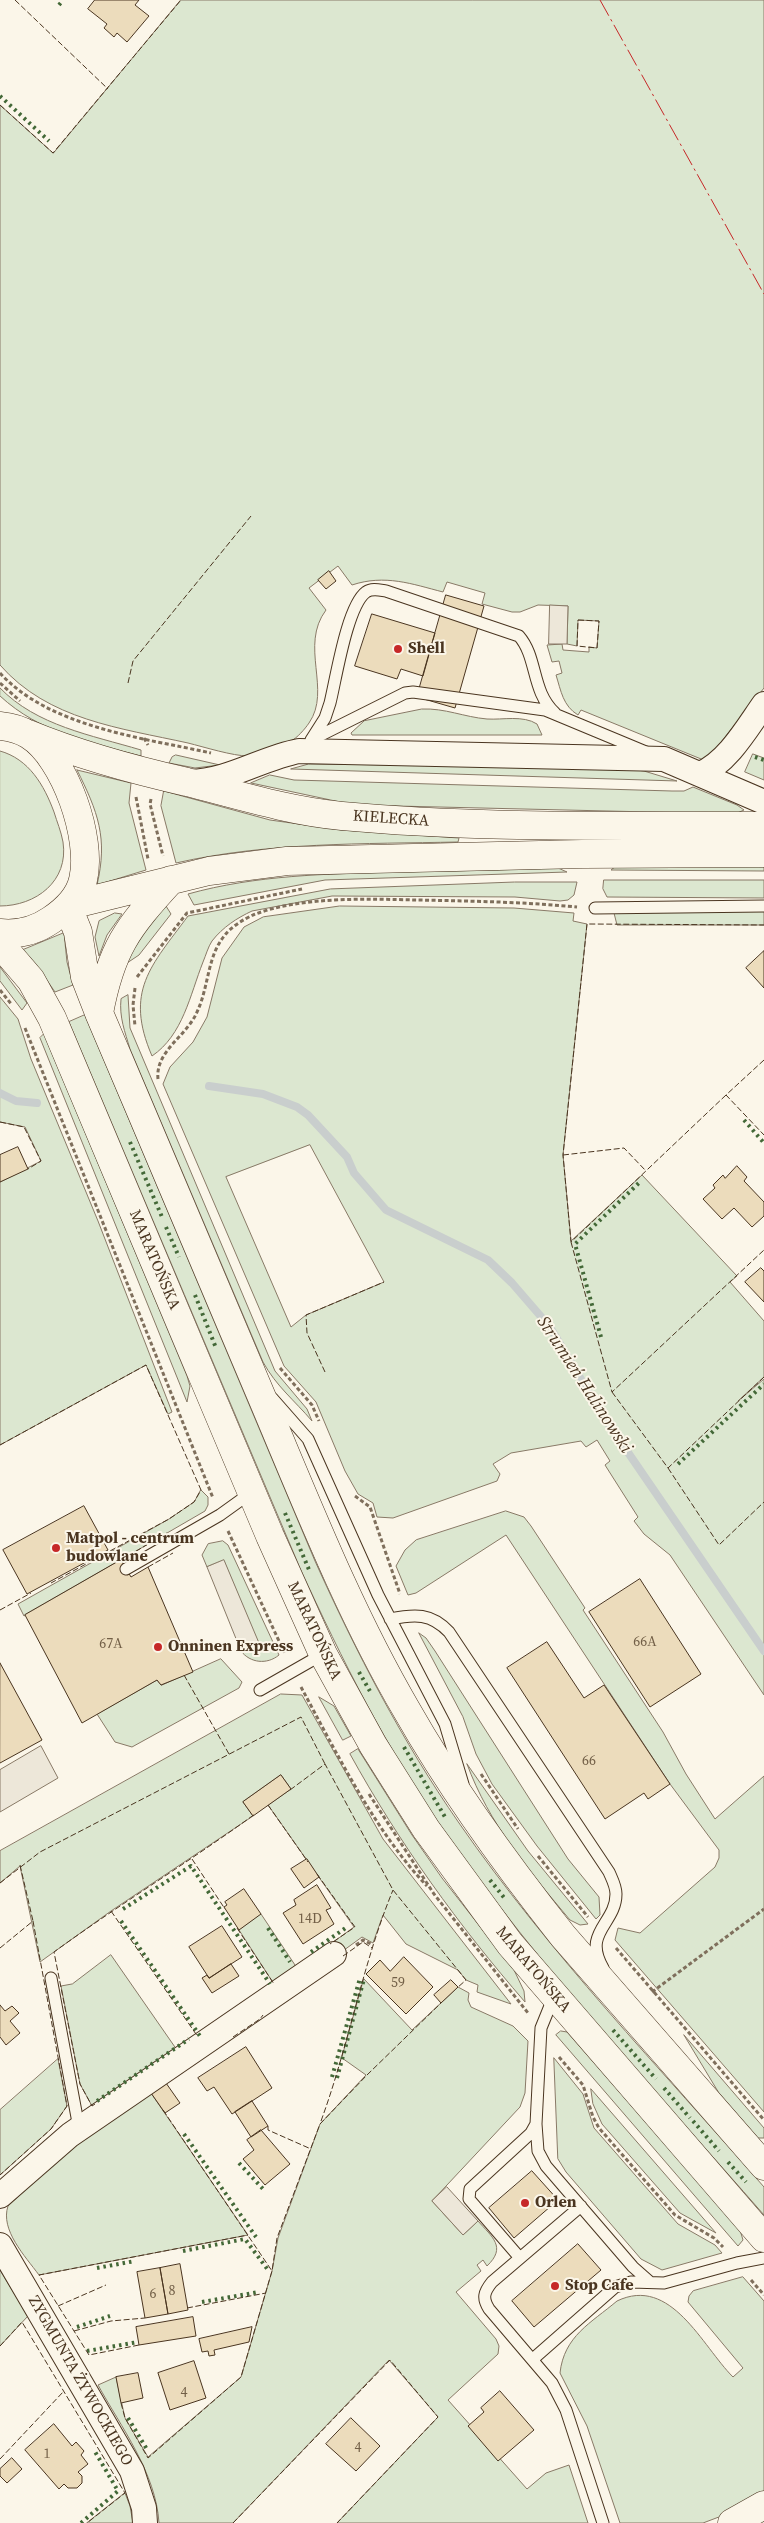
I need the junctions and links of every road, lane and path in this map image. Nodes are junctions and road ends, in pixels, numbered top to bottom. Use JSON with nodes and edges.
{"nodes":[{"id":1,"x":0,"y":673,"type":"edge"},
{"id":2,"x":764,"y":704,"type":"edge"},
{"id":3,"x":555,"y":713,"type":"junction"},
{"id":4,"x":10,"y":727,"type":"edge"},
{"id":5,"x":311,"y":740,"type":"junction"},
{"id":6,"x":732,"y":748,"type":"junction"},
{"id":7,"x":212,"y":753,"type":"dead end"},
{"id":8,"x":284,"y":754,"type":"junction"},
{"id":9,"x":664,"y":759,"type":"junction"},
{"id":10,"x":157,"y":774,"type":"junction"},
{"id":11,"x":700,"y":774,"type":"junction"},
{"id":12,"x":186,"y":782,"type":"junction"},
{"id":13,"x":732,"y":788,"type":"junction"},
{"id":14,"x":764,"y":802,"type":"edge"},
{"id":15,"x":764,"y":826,"type":"edge"},
{"id":16,"x":764,"y":853,"type":"edge"},
{"id":17,"x":171,"y":880,"type":"junction"},
{"id":18,"x":69,"y":906,"type":"junction"},
{"id":19,"x":764,"y":906,"type":"edge"},
{"id":20,"x":595,"y":908,"type":"joint"},
{"id":21,"x":0,"y":933,"type":"edge"},
{"id":22,"x":0,"y":944,"type":"edge"},
{"id":23,"x":99,"y":1013,"type":"junction"},
{"id":24,"x":135,"y":1027,"type":"dead end"},
{"id":25,"x":152,"y":1074,"type":"dead end"},
{"id":26,"x":276,"y":1359,"type":"dead end"},
{"id":27,"x":254,"y":1378,"type":"junction"},
{"id":28,"x":319,"y":1423,"type":"dead end"},
{"id":29,"x":350,"y":1490,"type":"dead end"},
{"id":30,"x":252,"y":1492,"type":"junction"},
{"id":31,"x":126,"y":1569,"type":"dead end"},
{"id":32,"x":405,"y":1616,"type":"junction"},
{"id":33,"x":390,"y":1619,"type":"junction"},
{"id":34,"x":323,"y":1654,"type":"junction"},
{"id":35,"x":260,"y":1690,"type":"dead end"},
{"id":36,"x":477,"y":1768,"type":"dead end"},
{"id":37,"x":471,"y":1815,"type":"junction"},
{"id":38,"x":520,"y":1831,"type":"dead end"},
{"id":39,"x":536,"y":1853,"type":"dead end"},
{"id":40,"x":434,"y":1894,"type":"dead end"},
{"id":41,"x":764,"y":1909,"type":"edge"},
{"id":42,"x":600,"y":1930,"type":"junction"},
{"id":43,"x":334,"y":1954,"type":"dead end"},
{"id":44,"x":51,"y":1978,"type":"dead end"},
{"id":45,"x":654,"y":1992,"type":"junction"},
{"id":46,"x":554,"y":1996,"type":"junction"},
{"id":47,"x":627,"y":2009,"type":"junction"},
{"id":48,"x":526,"y":2010,"type":"dead end"},
{"id":49,"x":555,"y":2052,"type":"dead end"},
{"id":50,"x":764,"y":2120,"type":"edge"},
{"id":51,"x":536,"y":2124,"type":"junction"},
{"id":52,"x":79,"y":2128,"type":"junction"},
{"id":53,"x":764,"y":2166,"type":"edge"},
{"id":54,"x":0,"y":2196,"type":"edge"},
{"id":55,"x":581,"y":2206,"type":"junction"},
{"id":56,"x":764,"y":2238,"type":"edge"},
{"id":57,"x":0,"y":2245,"type":"edge"},
{"id":58,"x":520,"y":2258,"type":"junction"},
{"id":59,"x":764,"y":2258,"type":"edge"},
{"id":60,"x":737,"y":2263,"type":"junction"},
{"id":61,"x":650,"y":2282,"type":"junction"},
{"id":62,"x":764,"y":2295,"type":"edge"},
{"id":63,"x":533,"y":2359,"type":"junction"},
{"id":64,"x":764,"y":2505,"type":"edge"},
{"id":65,"x":764,"y":2520,"type":"edge"},
{"id":66,"x":145,"y":2523,"type":"edge"},
{"id":67,"x":603,"y":2523,"type":"edge"},
{"id":68,"x":732,"y":2523,"type":"edge"},
{"id":69,"x":752,"y":2523,"type":"edge"}],
"edges":[{"from":1,"to":7,"type":"path"},
{"from":2,"to":6,"type":"street"},
{"from":3,"to":5,"type":"lane"},
{"from":3,"to":5,"type":"lane"},
{"from":3,"to":9,"type":"lane"},
{"from":4,"to":10,"type":"main road","name":"KIELECKA"},
{"from":4,"to":18,"type":"main road"},
{"from":5,"to":8,"type":"lane"},
{"from":6,"to":11,"type":"street"},
{"from":6,"to":13,"type":"street"},
{"from":8,"to":9,"type":"street"},
{"from":8,"to":12,"type":"street"},
{"from":9,"to":11,"type":"street"},
{"from":10,"to":12,"type":"main road","name":"KIELECKA"},
{"from":10,"to":17,"type":"path"},
{"from":11,"to":13,"type":"street"},
{"from":12,"to":15,"type":"main road","name":"KIELECKA"},
{"from":13,"to":14,"type":"street"},
{"from":16,"to":17,"type":"main road"},
{"from":17,"to":18,"type":"main road"},
{"from":17,"to":23,"type":"main road"},
{"from":17,"to":24,"type":"path"},
{"from":18,"to":21,"type":"main road"},
{"from":18,"to":23,"type":"main road"},
{"from":19,"to":20,"type":"lane"},
{"from":20,"to":25,"type":"path"},
{"from":22,"to":30,"type":"main road","name":"MARATOŃSKA"},
{"from":23,"to":27,"type":"main road"},
{"from":26,"to":28,"type":"path"},
{"from":27,"to":33,"type":"lane"},
{"from":27,"to":37,"type":"main road"},
{"from":29,"to":32,"type":"path"},
{"from":30,"to":31,"type":"lane"},
{"from":30,"to":34,"type":"main road","name":"MARATOŃSKA"},
{"from":32,"to":33,"type":"lane"},
{"from":32,"to":42,"type":"lane"},
{"from":33,"to":37,"type":"lane"},
{"from":34,"to":35,"type":"lane"},
{"from":34,"to":46,"type":"main road","name":"MARATOŃSKA"},
{"from":36,"to":38,"type":"path"},
{"from":37,"to":47,"type":"main road"},
{"from":39,"to":42,"type":"path"},
{"from":40,"to":48,"type":"path"},
{"from":41,"to":45,"type":"path"},
{"from":42,"to":45,"type":"path"},
{"from":42,"to":47,"type":"lane"},
{"from":43,"to":52,"type":"street"},
{"from":44,"to":52,"type":"lane"},
{"from":45,"to":47,"type":"path"},
{"from":45,"to":50,"type":"path"},
{"from":46,"to":51,"type":"lane"},
{"from":46,"to":56,"type":"main road","name":"MARATOŃSKA"},
{"from":47,"to":53,"type":"main road"},
{"from":49,"to":60,"type":"path"},
{"from":51,"to":55,"type":"lane"},
{"from":51,"to":58,"type":"lane"},
{"from":52,"to":54,"type":"street"},
{"from":55,"to":58,"type":"lane"},
{"from":55,"to":61,"type":"lane"},
{"from":57,"to":66,"type":"street","name":"ZYGMUNTA ŻYWOCKIEGO"},
{"from":58,"to":63,"type":"lane"},
{"from":59,"to":60,"type":"lane"},
{"from":60,"to":61,"type":"lane"},
{"from":60,"to":62,"type":"path"},
{"from":61,"to":63,"type":"lane"},
{"from":63,"to":67,"type":"lane"},
{"from":64,"to":68,"type":"main road"},
{"from":65,"to":69,"type":"main road"}]}
